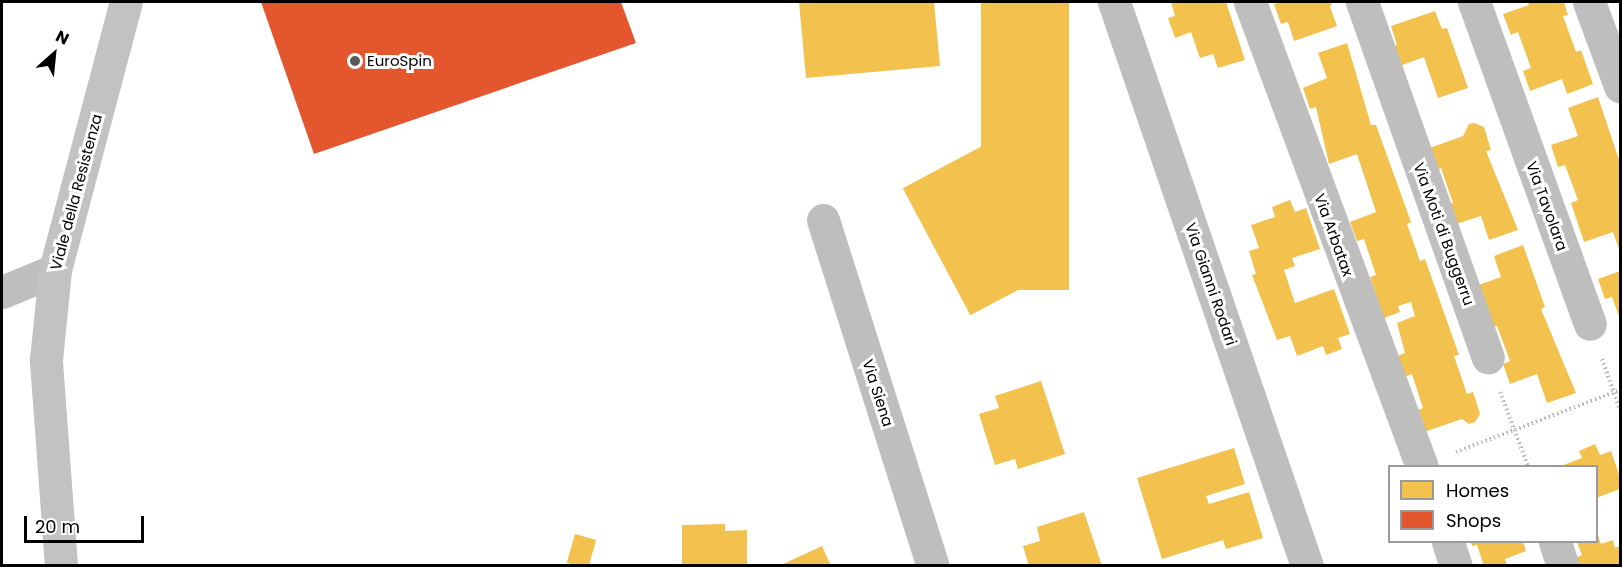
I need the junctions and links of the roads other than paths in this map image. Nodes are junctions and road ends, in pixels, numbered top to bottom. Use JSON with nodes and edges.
{"nodes":[{"id":1,"x":126,"y":2,"type":"edge"},
{"id":2,"x":1114,"y":2,"type":"edge"},
{"id":3,"x":1250,"y":2,"type":"edge"},
{"id":4,"x":1362,"y":2,"type":"edge"},
{"id":5,"x":1474,"y":2,"type":"edge"},
{"id":6,"x":1589,"y":2,"type":"edge"},
{"id":7,"x":1620,"y":86,"type":"edge"},
{"id":8,"x":823,"y":220,"type":"dead end"},
{"id":9,"x":55,"y":270,"type":"junction"},
{"id":10,"x":2,"y":292,"type":"edge"},
{"id":11,"x":1590,"y":324,"type":"road end"},
{"id":12,"x":1488,"y":357,"type":"road end"},
{"id":13,"x":1422,"y":465,"type":"edge"},
{"id":14,"x":1448,"y":543,"type":"edge"},
{"id":15,"x":1554,"y":543,"type":"edge"},
{"id":16,"x":61,"y":566,"type":"edge"},
{"id":17,"x":933,"y":566,"type":"edge"},
{"id":18,"x":1307,"y":566,"type":"edge"},
{"id":19,"x":1456,"y":566,"type":"edge"},
{"id":20,"x":1563,"y":566,"type":"edge"}],
"edges":[{"from":1,"to":9,"type":"main road","name":"Viale della Resistenza"},
{"from":2,"to":18,"type":"street","name":"Via Gianni Rodari"},
{"from":3,"to":13,"type":"street","name":"Via Arbatax"},
{"from":4,"to":12,"type":"street","name":"Via Moti di Buggerru"},
{"from":5,"to":11,"type":"street","name":"Via Tavolara"},
{"from":6,"to":7,"type":"street"},
{"from":8,"to":17,"type":"street","name":"Via Siena"},
{"from":9,"to":10,"type":"street"},
{"from":9,"to":16,"type":"main road","name":"Viale della Resistenza"},
{"from":14,"to":19,"type":"street"},
{"from":15,"to":20,"type":"street"}]}
